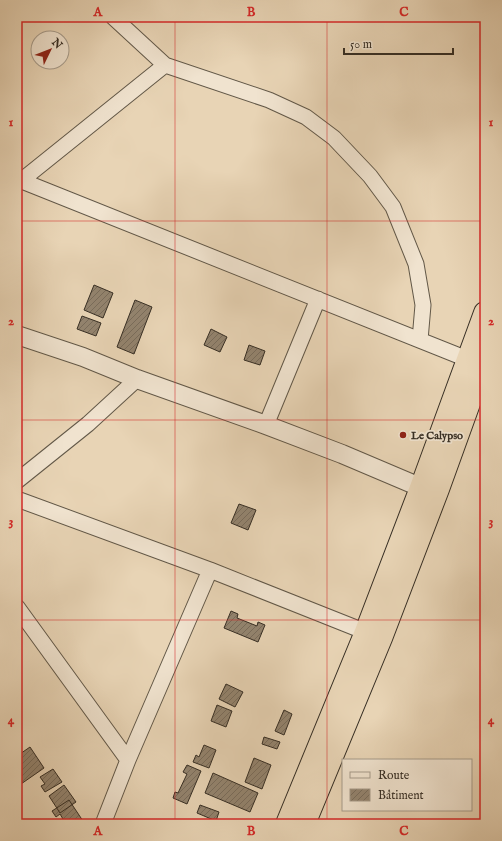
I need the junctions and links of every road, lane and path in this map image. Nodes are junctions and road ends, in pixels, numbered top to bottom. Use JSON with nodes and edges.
{"nodes":[{"id":1,"x":113,"y":17,"type":"edge"},
{"id":2,"x":165,"y":65,"type":"junction"},
{"id":3,"x":19,"y":183,"type":"edge"},
{"id":4,"x":318,"y":299,"type":"junction"},
{"id":5,"x":485,"y":313,"type":"edge"},
{"id":6,"x":17,"y":335,"type":"edge"},
{"id":7,"x":420,"y":340,"type":"junction"},
{"id":8,"x":479,"y":369,"type":"edge"},
{"id":9,"x":137,"y":379,"type":"junction"},
{"id":10,"x":266,"y":424,"type":"junction"},
{"id":11,"x":17,"y":480,"type":"edge"},
{"id":12,"x":429,"y":491,"type":"junction"},
{"id":13,"x":17,"y":499,"type":"edge"},
{"id":14,"x":210,"y":570,"type":"junction"},
{"id":15,"x":17,"y":607,"type":"edge"},
{"id":16,"x":366,"y":632,"type":"junction"},
{"id":17,"x":128,"y":760,"type":"junction"},
{"id":18,"x":103,"y":824,"type":"edge"},
{"id":19,"x":287,"y":824,"type":"edge"},
{"id":20,"x":304,"y":824,"type":"edge"}],
"edges":[{"from":1,"to":2,"type":"street"},
{"from":2,"to":3,"type":"street"},
{"from":2,"to":7,"type":"street"},
{"from":3,"to":4,"type":"street"},
{"from":4,"to":7,"type":"street"},
{"from":4,"to":10,"type":"street"},
{"from":5,"to":8,"type":"highway"},
{"from":6,"to":9,"type":"street"},
{"from":7,"to":8,"type":"street"},
{"from":8,"to":12,"type":"highway"},
{"from":9,"to":10,"type":"street"},
{"from":9,"to":11,"type":"street"},
{"from":10,"to":12,"type":"street"},
{"from":12,"to":16,"type":"highway"},
{"from":12,"to":20,"type":"highway"},
{"from":13,"to":14,"type":"street"},
{"from":14,"to":16,"type":"street"},
{"from":14,"to":17,"type":"street"},
{"from":15,"to":17,"type":"street"},
{"from":16,"to":19,"type":"highway"},
{"from":17,"to":18,"type":"street"}]}
